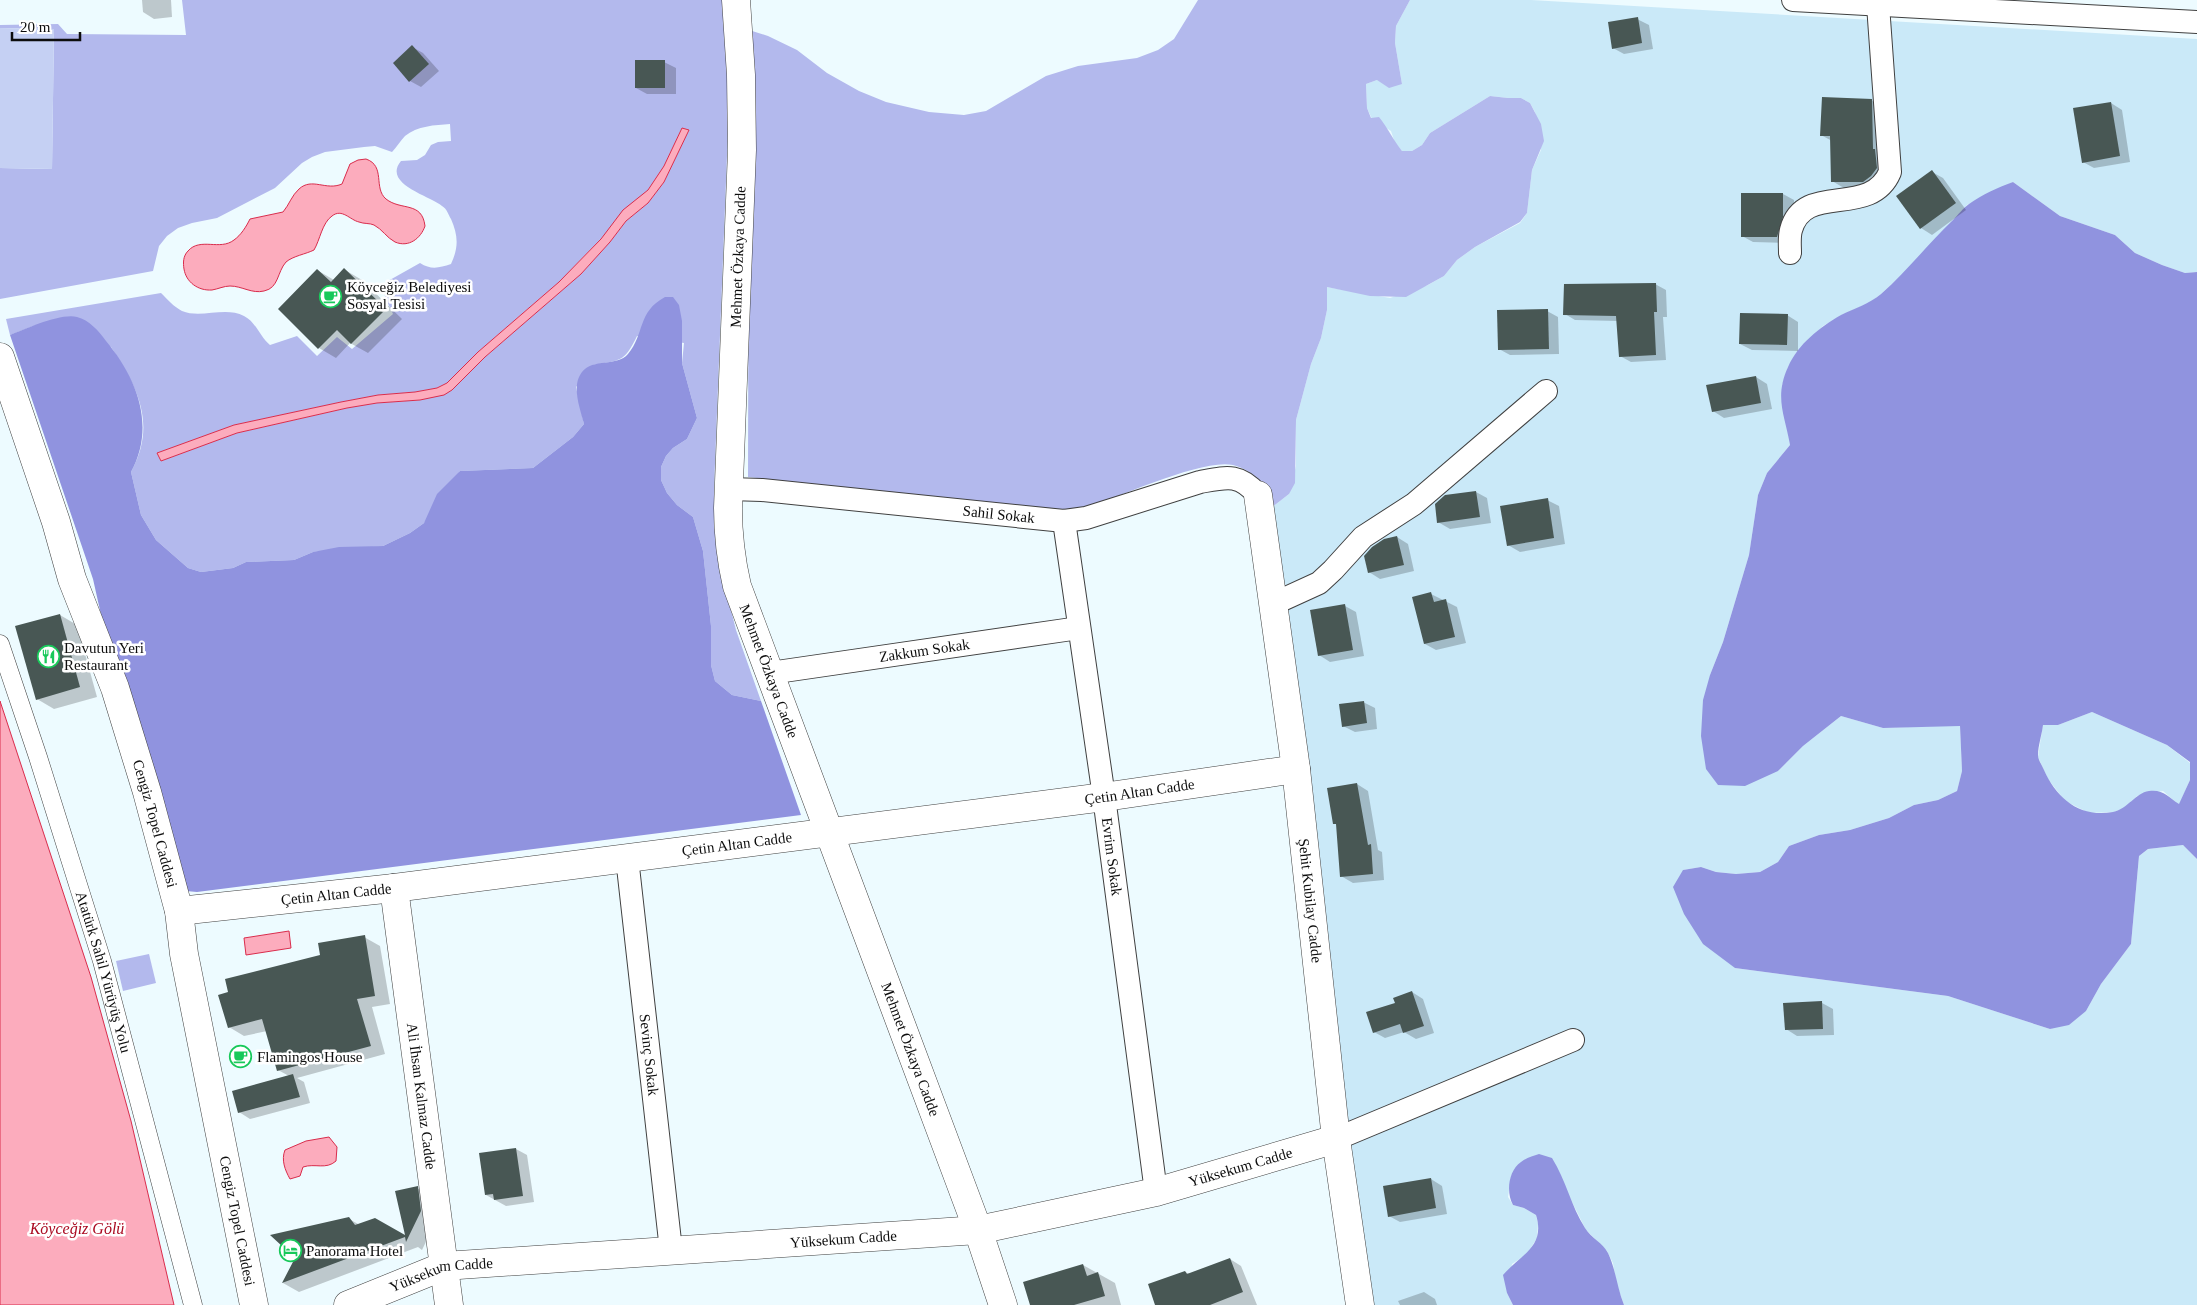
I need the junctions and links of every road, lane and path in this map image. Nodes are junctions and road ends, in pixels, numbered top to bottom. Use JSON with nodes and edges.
{"nodes":[{"id":1,"x":736,"y":0,"type":"edge"},
{"id":2,"x":1793,"y":0,"type":"edge"},
{"id":3,"x":1878,"y":5,"type":"junction"},
{"id":4,"x":2197,"y":22,"type":"edge"},
{"id":5,"x":1790,"y":253,"type":"dead end"},
{"id":6,"x":0,"y":357,"type":"edge"},
{"id":7,"x":1546,"y":392,"type":"dead end"},
{"id":8,"x":728,"y":489,"type":"junction"},
{"id":9,"x":1258,"y":495,"type":"joint"},
{"id":10,"x":1064,"y":521,"type":"junction"},
{"id":11,"x":1273,"y":604,"type":"junction"},
{"id":12,"x":1079,"y":628,"type":"junction"},
{"id":13,"x":0,"y":644,"type":"edge"},
{"id":14,"x":770,"y":673,"type":"junction"},
{"id":15,"x":1296,"y":769,"type":"junction"},
{"id":16,"x":1104,"y":797,"type":"junction"},
{"id":17,"x":830,"y":833,"type":"junction"},
{"id":18,"x":627,"y":858,"type":"junction"},
{"id":19,"x":394,"y":888,"type":"junction"},
{"id":20,"x":179,"y":912,"type":"junction"},
{"id":21,"x":1573,"y":1040,"type":"dead end"},
{"id":22,"x":1336,"y":1139,"type":"junction"},
{"id":23,"x":1156,"y":1192,"type":"junction"},
{"id":24,"x":978,"y":1230,"type":"junction"},
{"id":25,"x":671,"y":1250,"type":"junction"},
{"id":26,"x":444,"y":1266,"type":"junction"},
{"id":27,"x":193,"y":1305,"type":"edge"},
{"id":28,"x":254,"y":1305,"type":"edge"},
{"id":29,"x":348,"y":1305,"type":"edge"},
{"id":30,"x":449,"y":1305,"type":"edge"},
{"id":31,"x":1003,"y":1305,"type":"edge"},
{"id":32,"x":1360,"y":1305,"type":"edge"}],
"edges":[{"from":1,"to":8,"type":"street","name":"Mehmet Özkaya Cadde"},
{"from":2,"to":3,"type":"street"},
{"from":3,"to":4,"type":"street"},
{"from":3,"to":5,"type":"street"},
{"from":6,"to":20,"type":"street","name":"Cengiz Topel Caddesi"},
{"from":7,"to":11,"type":"street"},
{"from":8,"to":10,"type":"street","name":"Sahil Sokak"},
{"from":8,"to":14,"type":"street","name":"Mehmet Özkaya Cadde"},
{"from":9,"to":10,"type":"street","name":"Sahil Sokak"},
{"from":9,"to":11,"type":"street","name":"Şehit Kubilay Cadde"},
{"from":10,"to":12,"type":"street","name":"Evrim Sokak"},
{"from":11,"to":15,"type":"street","name":"Şehit Kubilay Cadde"},
{"from":12,"to":14,"type":"street","name":"Zakkum Sokak"},
{"from":12,"to":16,"type":"street","name":"Evrim Sokak"},
{"from":13,"to":27,"type":"street","name":"Atatürk Sahil Yürüyüş Yolu"},
{"from":14,"to":17,"type":"street","name":"Mehmet Özkaya Cadde"},
{"from":15,"to":16,"type":"street","name":"Çetin Altan Cadde"},
{"from":15,"to":22,"type":"street","name":"Şehit Kubilay Cadde"},
{"from":16,"to":17,"type":"street","name":"Çetin Altan Cadde"},
{"from":16,"to":23,"type":"street","name":"Evrim Sokak"},
{"from":17,"to":18,"type":"street","name":"Çetin Altan Cadde"},
{"from":17,"to":24,"type":"street","name":"Mehmet Özkaya Cadde"},
{"from":18,"to":19,"type":"street","name":"Çetin Altan Cadde"},
{"from":18,"to":25,"type":"street","name":"Sevinç Sokak"},
{"from":19,"to":20,"type":"street","name":"Çetin Altan Cadde"},
{"from":19,"to":26,"type":"street","name":"Ali İhsan Kalmaz Cadde"},
{"from":20,"to":28,"type":"street","name":"Cengiz Topel Caddesi"},
{"from":21,"to":22,"type":"street"},
{"from":22,"to":23,"type":"street","name":"Yüksekum Cadde"},
{"from":22,"to":32,"type":"street","name":"Şehit Kubilay Cadde"},
{"from":23,"to":24,"type":"street","name":"Yüksekum Cadde"},
{"from":24,"to":25,"type":"street","name":"Yüksekum Cadde"},
{"from":24,"to":31,"type":"street","name":"Mehmet Özkaya Cadde"},
{"from":25,"to":26,"type":"street","name":"Yüksekum Cadde"},
{"from":26,"to":29,"type":"street","name":"Yüksekum Cadde"},
{"from":26,"to":30,"type":"street","name":"Ali İhsan Kalmaz Cadde"}]}
